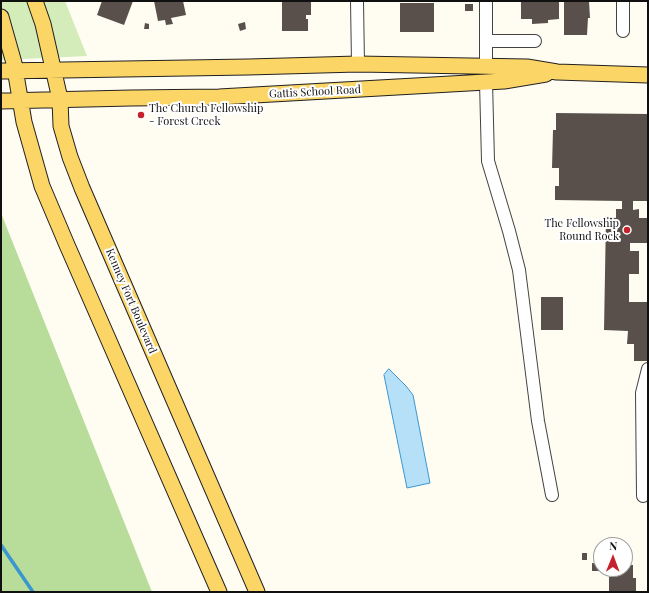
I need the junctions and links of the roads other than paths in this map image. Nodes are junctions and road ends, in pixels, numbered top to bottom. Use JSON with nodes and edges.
{"nodes":[{"id":1,"x":36,"y":1,"type":"edge"},
{"id":2,"x":357,"y":1,"type":"edge"},
{"id":3,"x":486,"y":1,"type":"edge"},
{"id":4,"x":623,"y":1,"type":"edge"},
{"id":5,"x":1,"y":17,"type":"edge"},
{"id":6,"x":623,"y":31,"type":"dead end"},
{"id":7,"x":486,"y":41,"type":"junction"},
{"id":8,"x":535,"y":41,"type":"dead end"},
{"id":9,"x":358,"y":64,"type":"junction"},
{"id":10,"x":486,"y":66,"type":"junction"},
{"id":11,"x":54,"y":69,"type":"junction"},
{"id":12,"x":8,"y":71,"type":"edge"},
{"id":13,"x":557,"y":72,"type":"junction"},
{"id":14,"x":648,"y":75,"type":"edge"},
{"id":15,"x":486,"y":82,"type":"junction"},
{"id":16,"x":60,"y":99,"type":"junction"},
{"id":17,"x":21,"y":101,"type":"junction"},
{"id":18,"x":1,"y":102,"type":"edge"},
{"id":19,"x":648,"y":369,"type":"edge"},
{"id":20,"x":552,"y":495,"type":"dead end"},
{"id":21,"x":644,"y":496,"type":"dead end"},
{"id":22,"x":220,"y":592,"type":"edge"},
{"id":23,"x":257,"y":592,"type":"edge"}],
"edges":[{"from":1,"to":11,"type":"main road","name":"Kenney Fort Boulevard"},
{"from":2,"to":9,"type":"street"},
{"from":3,"to":7,"type":"street"},
{"from":4,"to":6,"type":"street"},
{"from":5,"to":12,"type":"main road"},
{"from":7,"to":8,"type":"street"},
{"from":7,"to":10,"type":"street"},
{"from":9,"to":10,"type":"main road","name":"Gattis School Road"},
{"from":9,"to":11,"type":"main road","name":"Gattis School Road"},
{"from":10,"to":13,"type":"main road","name":"Gattis School Road"},
{"from":11,"to":12,"type":"main road","name":"Gattis School Road"},
{"from":11,"to":16,"type":"main road","name":"Kenney Fort Boulevard"},
{"from":12,"to":17,"type":"main road"},
{"from":13,"to":14,"type":"main road","name":"Gattis School Road"},
{"from":13,"to":15,"type":"main road","name":"Gattis School Road"},
{"from":15,"to":16,"type":"main road","name":"Gattis School Road"},
{"from":15,"to":20,"type":"street"},
{"from":16,"to":17,"type":"main road","name":"Gattis School Road"},
{"from":16,"to":23,"type":"main road","name":"Kenney Fort Boulevard"},
{"from":17,"to":18,"type":"main road","name":"Gattis School Road"},
{"from":17,"to":22,"type":"main road"},
{"from":19,"to":21,"type":"street"}]}
